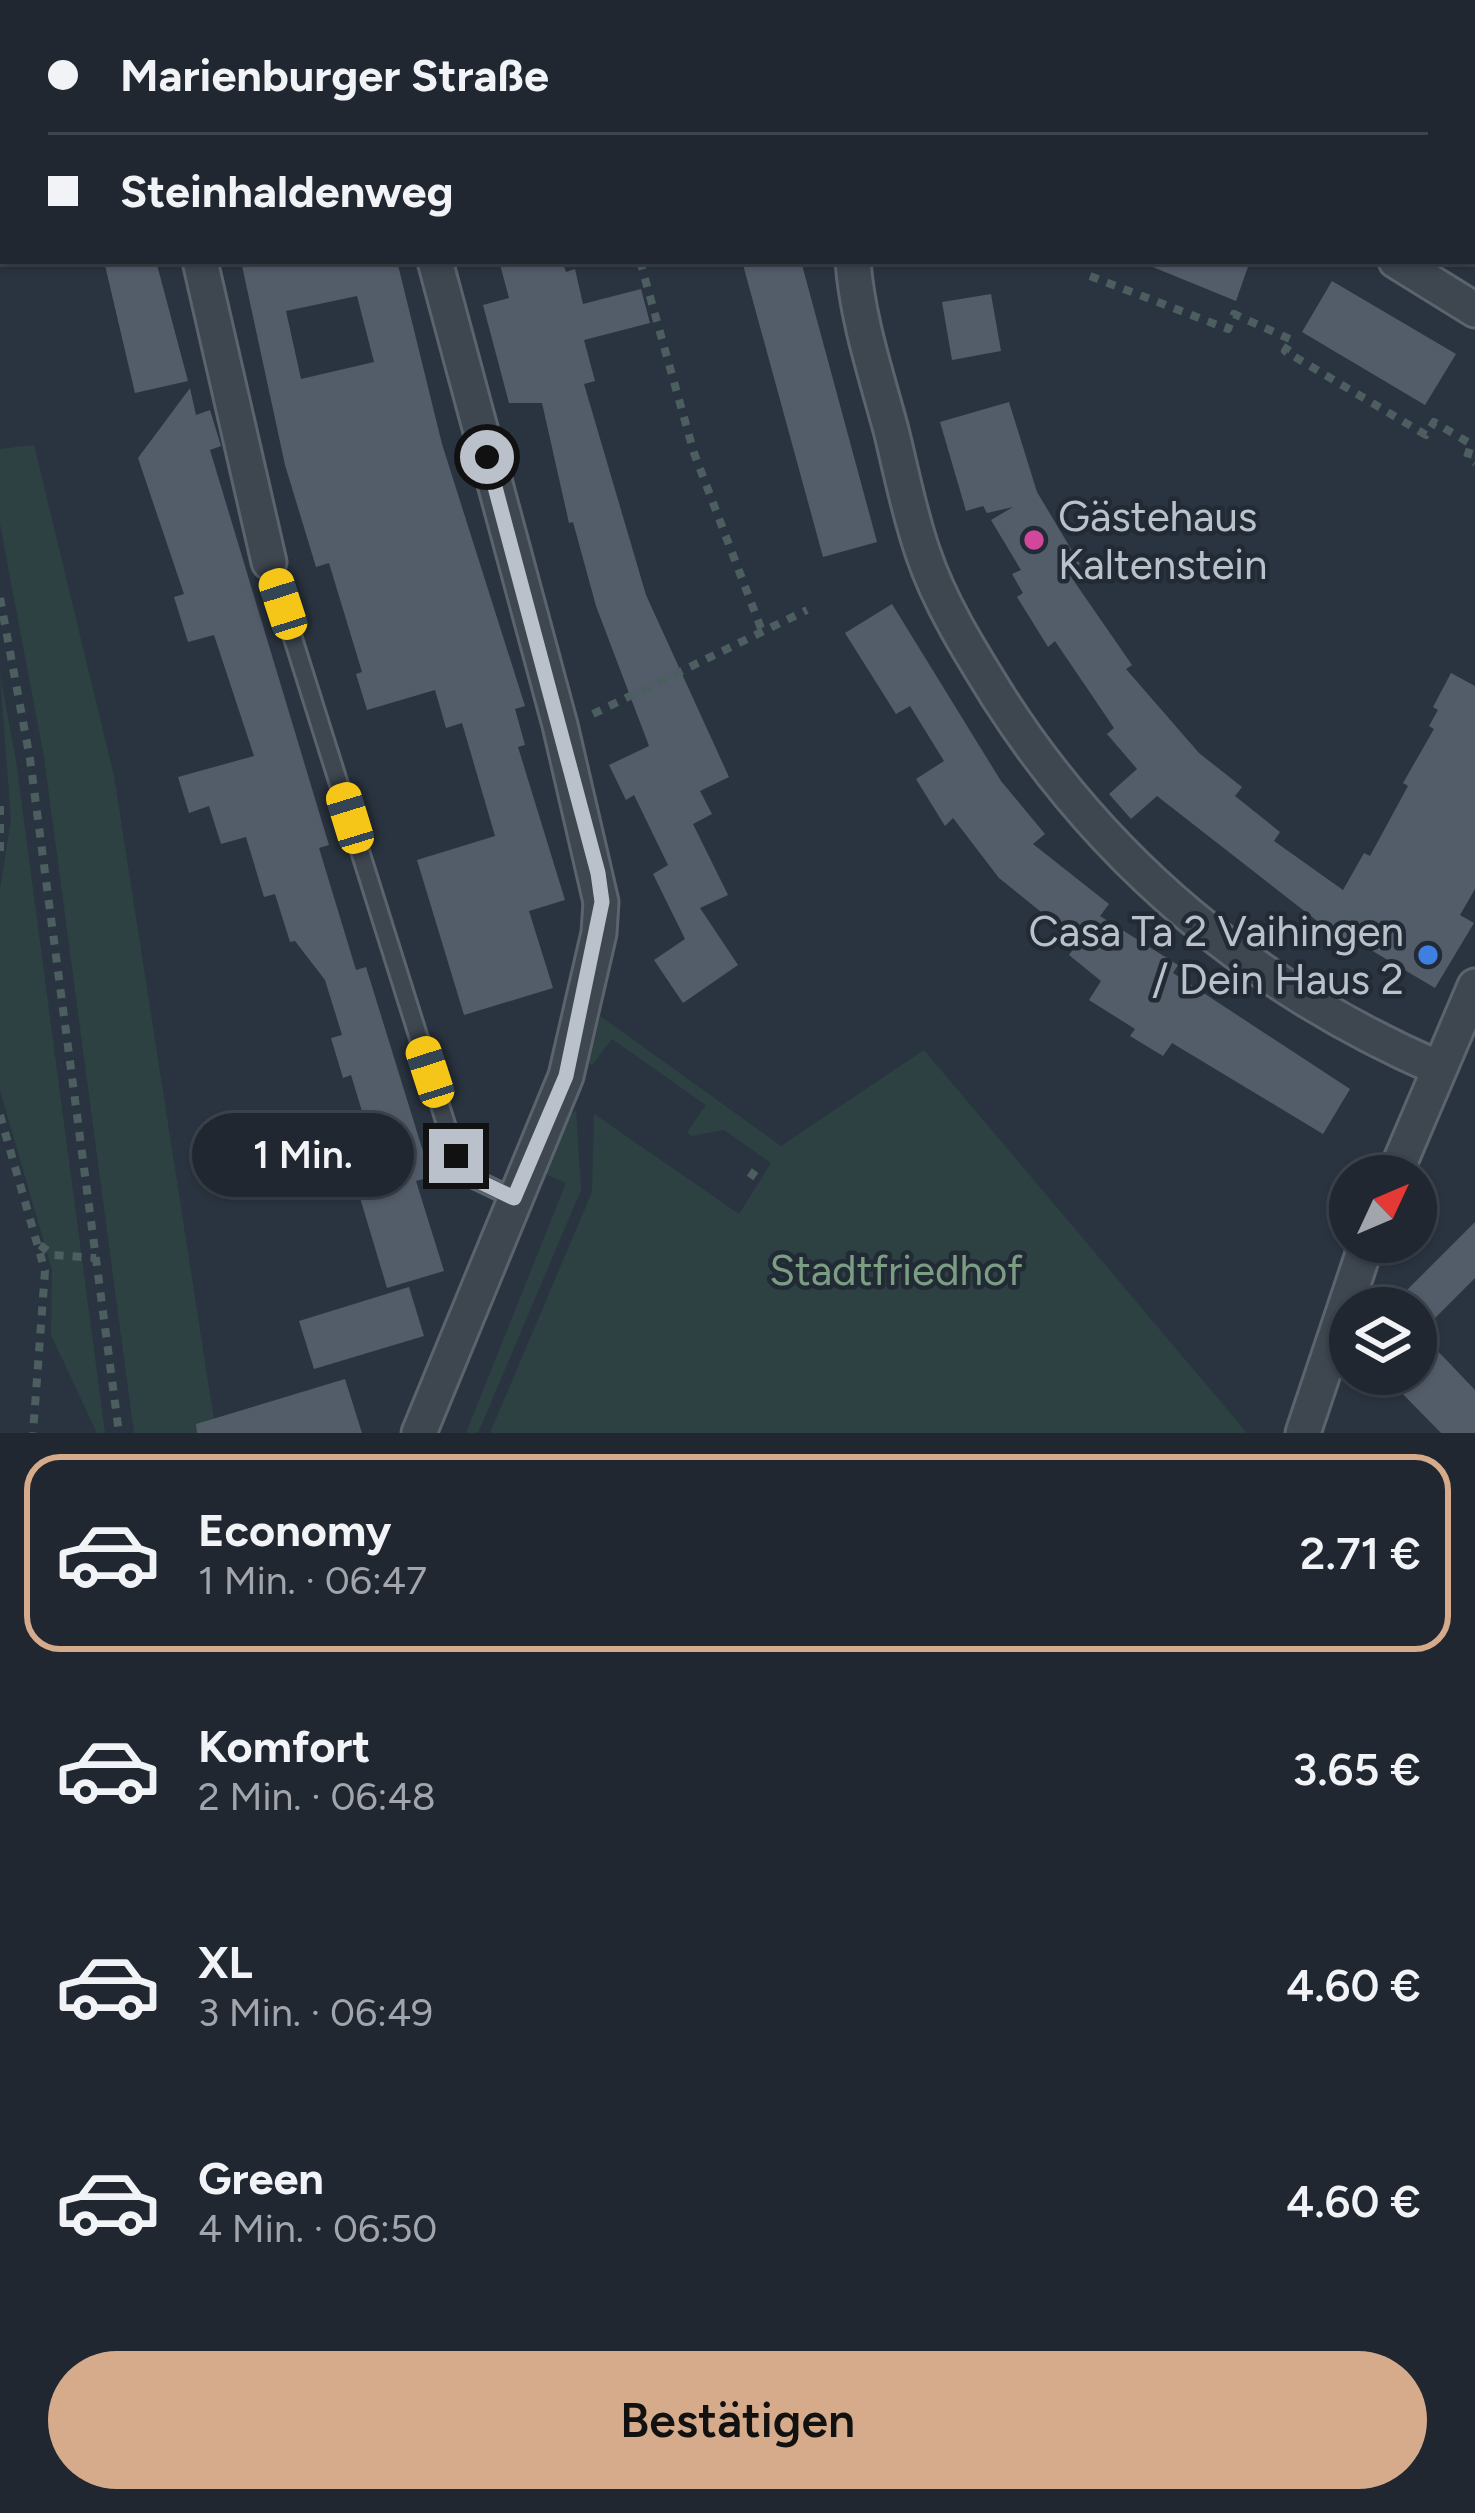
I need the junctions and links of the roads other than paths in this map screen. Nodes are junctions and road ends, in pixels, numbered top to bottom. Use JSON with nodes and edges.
{"nodes":[{"id":1,"x":201,"y":264,"type":"edge"},
{"id":2,"x":436,"y":264,"type":"edge"},
{"id":3,"x":853,"y":264,"type":"edge"},
{"id":4,"x":1401,"y":264,"type":"edge"},
{"id":5,"x":1475,"y":310,"type":"edge"},
{"id":6,"x":269,"y":562,"type":"joint"},
{"id":7,"x":1475,"y":986,"type":"edge"},
{"id":8,"x":1468,"y":1022,"type":"edge"},
{"id":9,"x":1438,"y":1068,"type":"junction"},
{"id":10,"x":1403,"y":1155,"type":"edge"},
{"id":11,"x":514,"y":1198,"type":"junction"},
{"id":12,"x":1360,"y":1263,"type":"edge"},
{"id":13,"x":419,"y":1433,"type":"edge"},
{"id":14,"x":1303,"y":1433,"type":"edge"}],
"edges":[{"from":1,"to":6,"type":"street"},
{"from":2,"to":11,"type":"street"},
{"from":3,"to":9,"type":"street"},
{"from":4,"to":5,"type":"street"},
{"from":6,"to":11,"type":"lane"},
{"from":7,"to":8,"type":"street"},
{"from":8,"to":9,"type":"street"},
{"from":9,"to":10,"type":"street"},
{"from":11,"to":13,"type":"street"},
{"from":12,"to":14,"type":"street"}]}
